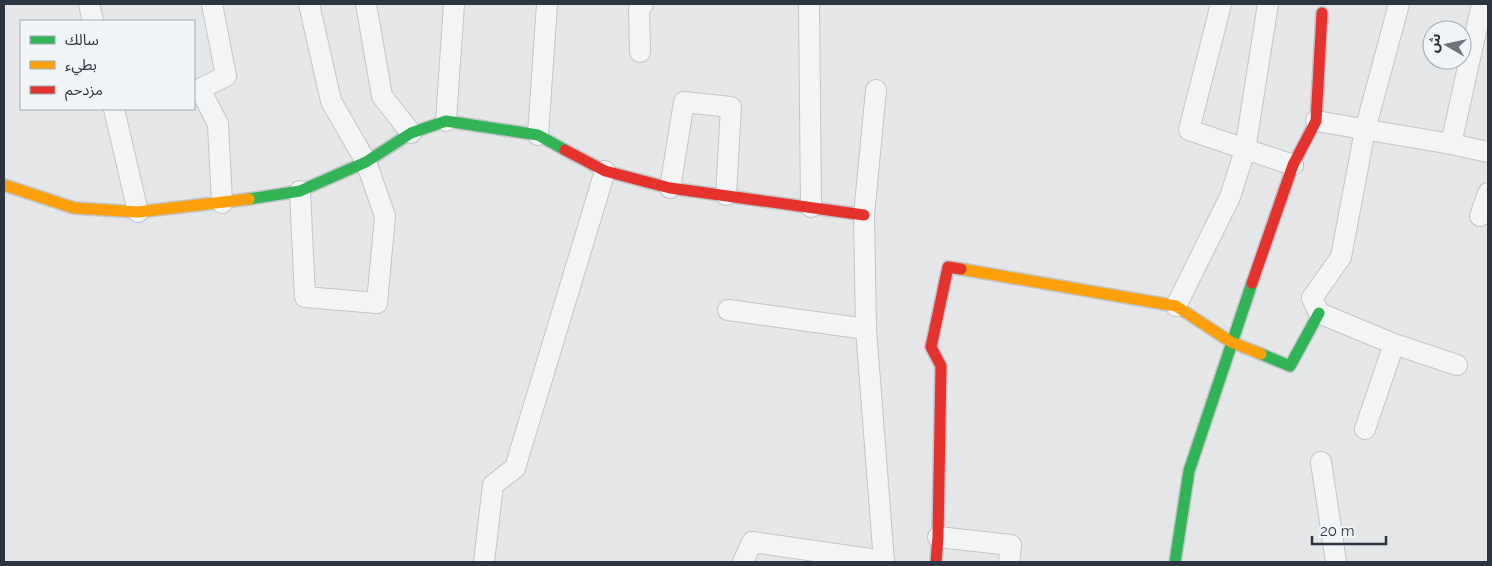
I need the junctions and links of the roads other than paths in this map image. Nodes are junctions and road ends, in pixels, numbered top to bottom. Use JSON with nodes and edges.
{"nodes":[{"id":1,"x":89,"y":4,"type":"edge"},
{"id":2,"x":212,"y":4,"type":"edge"},
{"id":3,"x":309,"y":4,"type":"edge"},
{"id":4,"x":366,"y":4,"type":"edge"},
{"id":5,"x":454,"y":4,"type":"edge"},
{"id":6,"x":547,"y":4,"type":"edge"},
{"id":7,"x":643,"y":4,"type":"edge"},
{"id":8,"x":809,"y":4,"type":"edge"},
{"id":9,"x":1220,"y":4,"type":"edge"},
{"id":10,"x":1268,"y":4,"type":"edge"},
{"id":11,"x":1399,"y":4,"type":"edge"},
{"id":12,"x":1482,"y":4,"type":"edge"},
{"id":13,"x":1322,"y":14,"type":"dead end"},
{"id":14,"x":93,"y":20,"type":"edge"},
{"id":15,"x":640,"y":52,"type":"dead end"},
{"id":16,"x":876,"y":90,"type":"dead end"},
{"id":17,"x":114,"y":110,"type":"edge"},
{"id":18,"x":446,"y":121,"type":"junction"},
{"id":19,"x":1316,"y":121,"type":"junction"},
{"id":20,"x":1365,"y":130,"type":"junction"},
{"id":21,"x":411,"y":132,"type":"junction"},
{"id":22,"x":538,"y":135,"type":"junction"},
{"id":23,"x":1451,"y":144,"type":"junction"},
{"id":24,"x":1245,"y":150,"type":"junction"},
{"id":25,"x":1488,"y":152,"type":"edge"},
{"id":26,"x":366,"y":162,"type":"junction"},
{"id":27,"x":1293,"y":165,"type":"junction"},
{"id":28,"x":605,"y":171,"type":"junction"},
{"id":29,"x":4,"y":185,"type":"edge"},
{"id":30,"x":670,"y":188,"type":"junction"},
{"id":31,"x":300,"y":191,"type":"junction"},
{"id":32,"x":1488,"y":193,"type":"edge"},
{"id":33,"x":726,"y":195,"type":"junction"},
{"id":34,"x":222,"y":203,"type":"junction"},
{"id":35,"x":811,"y":207,"type":"junction"},
{"id":36,"x":138,"y":212,"type":"junction"},
{"id":37,"x":864,"y":215,"type":"junction"},
{"id":38,"x":1480,"y":216,"type":"dead end"},
{"id":39,"x":1176,"y":306,"type":"junction"},
{"id":40,"x":728,"y":310,"type":"dead end"},
{"id":41,"x":1319,"y":313,"type":"junction"},
{"id":42,"x":866,"y":329,"type":"junction"},
{"id":43,"x":1231,"y":342,"type":"junction"},
{"id":44,"x":1394,"y":344,"type":"junction"},
{"id":45,"x":1457,"y":365,"type":"dead end"},
{"id":46,"x":1365,"y":429,"type":"dead end"},
{"id":47,"x":1321,"y":462,"type":"dead end"},
{"id":48,"x":938,"y":537,"type":"junction"},
{"id":49,"x":484,"y":562,"type":"edge"},
{"id":50,"x":743,"y":562,"type":"edge"},
{"id":51,"x":884,"y":562,"type":"edge"},
{"id":52,"x":936,"y":562,"type":"edge"},
{"id":53,"x":1009,"y":562,"type":"edge"},
{"id":54,"x":1175,"y":562,"type":"edge"},
{"id":55,"x":1336,"y":562,"type":"edge"}],
"edges":[{"from":1,"to":14,"type":"street"},
{"from":2,"to":34,"type":"street"},
{"from":3,"to":26,"type":"street"},
{"from":4,"to":21,"type":"street"},
{"from":5,"to":18,"type":"street"},
{"from":6,"to":22,"type":"street"},
{"from":7,"to":15,"type":"street"},
{"from":8,"to":35,"type":"street"},
{"from":9,"to":24,"type":"street"},
{"from":10,"to":24,"type":"street"},
{"from":11,"to":20,"type":"street"},
{"from":12,"to":23,"type":"street"},
{"from":13,"to":19,"type":"street"},
{"from":16,"to":37,"type":"street"},
{"from":17,"to":36,"type":"street"},
{"from":18,"to":21,"type":"street"},
{"from":18,"to":22,"type":"street"},
{"from":19,"to":20,"type":"street"},
{"from":19,"to":27,"type":"street"},
{"from":20,"to":23,"type":"street"},
{"from":20,"to":41,"type":"street"},
{"from":21,"to":26,"type":"street"},
{"from":22,"to":28,"type":"street"},
{"from":23,"to":25,"type":"street"},
{"from":24,"to":27,"type":"street"},
{"from":24,"to":39,"type":"street"},
{"from":26,"to":31,"type":"street"},
{"from":26,"to":31,"type":"street"},
{"from":27,"to":43,"type":"street"},
{"from":28,"to":30,"type":"street"},
{"from":28,"to":49,"type":"street"},
{"from":29,"to":36,"type":"street"},
{"from":30,"to":33,"type":"street"},
{"from":30,"to":33,"type":"street"},
{"from":31,"to":34,"type":"street"},
{"from":32,"to":38,"type":"street"},
{"from":33,"to":35,"type":"street"},
{"from":34,"to":36,"type":"street"},
{"from":35,"to":37,"type":"street"},
{"from":37,"to":42,"type":"street"},
{"from":39,"to":43,"type":"street"},
{"from":39,"to":48,"type":"street"},
{"from":40,"to":42,"type":"street"},
{"from":41,"to":43,"type":"street"},
{"from":41,"to":44,"type":"street"},
{"from":42,"to":51,"type":"street"},
{"from":43,"to":54,"type":"street"},
{"from":44,"to":45,"type":"street"},
{"from":44,"to":46,"type":"street"},
{"from":47,"to":55,"type":"street"},
{"from":48,"to":52,"type":"street"},
{"from":48,"to":53,"type":"street"},
{"from":50,"to":51,"type":"street"}]}
